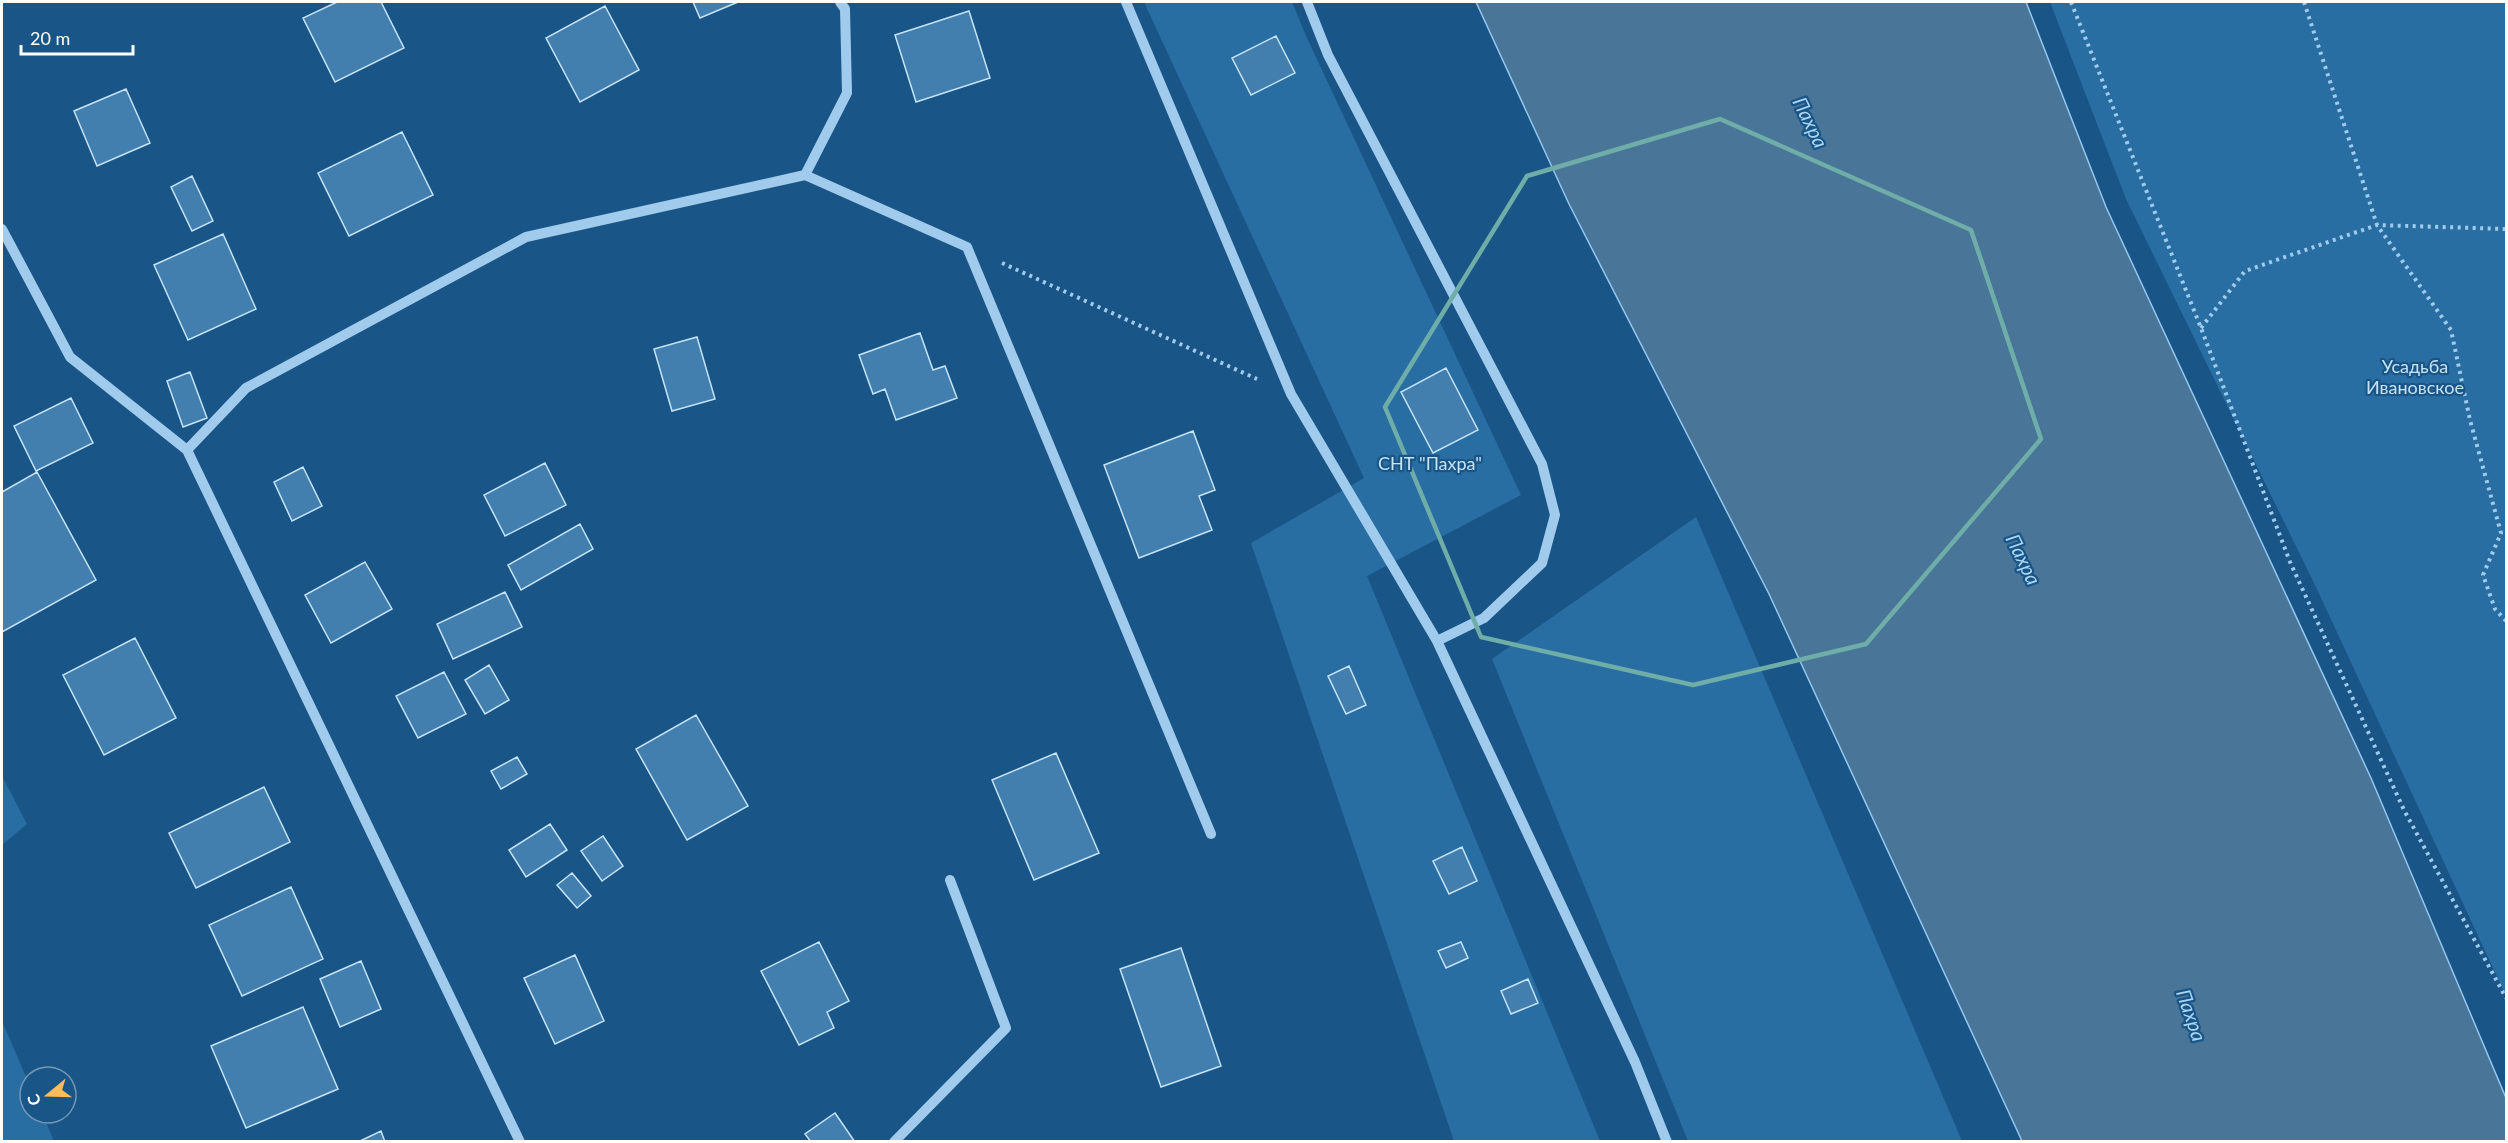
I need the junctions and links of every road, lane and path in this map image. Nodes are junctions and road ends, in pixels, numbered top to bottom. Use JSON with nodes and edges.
{"nodes":[{"id":1,"x":840,"y":2,"type":"edge"},
{"id":2,"x":1126,"y":2,"type":"edge"},
{"id":3,"x":1307,"y":2,"type":"edge"},
{"id":4,"x":2071,"y":2,"type":"edge"},
{"id":5,"x":2304,"y":2,"type":"edge"},
{"id":6,"x":805,"y":175,"type":"junction"},
{"id":7,"x":2377,"y":225,"type":"junction"},
{"id":8,"x":2,"y":229,"type":"edge"},
{"id":9,"x":2506,"y":230,"type":"edge"},
{"id":10,"x":967,"y":247,"type":"junction"},
{"id":11,"x":2201,"y":328,"type":"junction"},
{"id":12,"x":1291,"y":394,"type":"junction"},
{"id":13,"x":187,"y":450,"type":"junction"},
{"id":14,"x":2506,"y":621,"type":"edge"},
{"id":15,"x":1437,"y":641,"type":"junction"},
{"id":16,"x":1211,"y":834,"type":"dead end"},
{"id":17,"x":951,"y":880,"type":"dead end"},
{"id":18,"x":2506,"y":998,"type":"edge"},
{"id":19,"x":520,"y":1142,"type":"edge"},
{"id":20,"x":894,"y":1142,"type":"edge"},
{"id":21,"x":1667,"y":1142,"type":"edge"}],
"edges":[{"from":1,"to":6,"type":"street"},
{"from":2,"to":12,"type":"street"},
{"from":3,"to":15,"type":"street"},
{"from":4,"to":11,"type":"path"},
{"from":5,"to":7,"type":"path"},
{"from":6,"to":10,"type":"street"},
{"from":6,"to":13,"type":"street"},
{"from":7,"to":9,"type":"path"},
{"from":7,"to":11,"type":"path"},
{"from":7,"to":14,"type":"path"},
{"from":8,"to":13,"type":"street"},
{"from":10,"to":12,"type":"path"},
{"from":10,"to":16,"type":"street"},
{"from":11,"to":18,"type":"path"},
{"from":12,"to":15,"type":"street"},
{"from":13,"to":19,"type":"street"},
{"from":15,"to":21,"type":"street"},
{"from":17,"to":20,"type":"street"}]}
